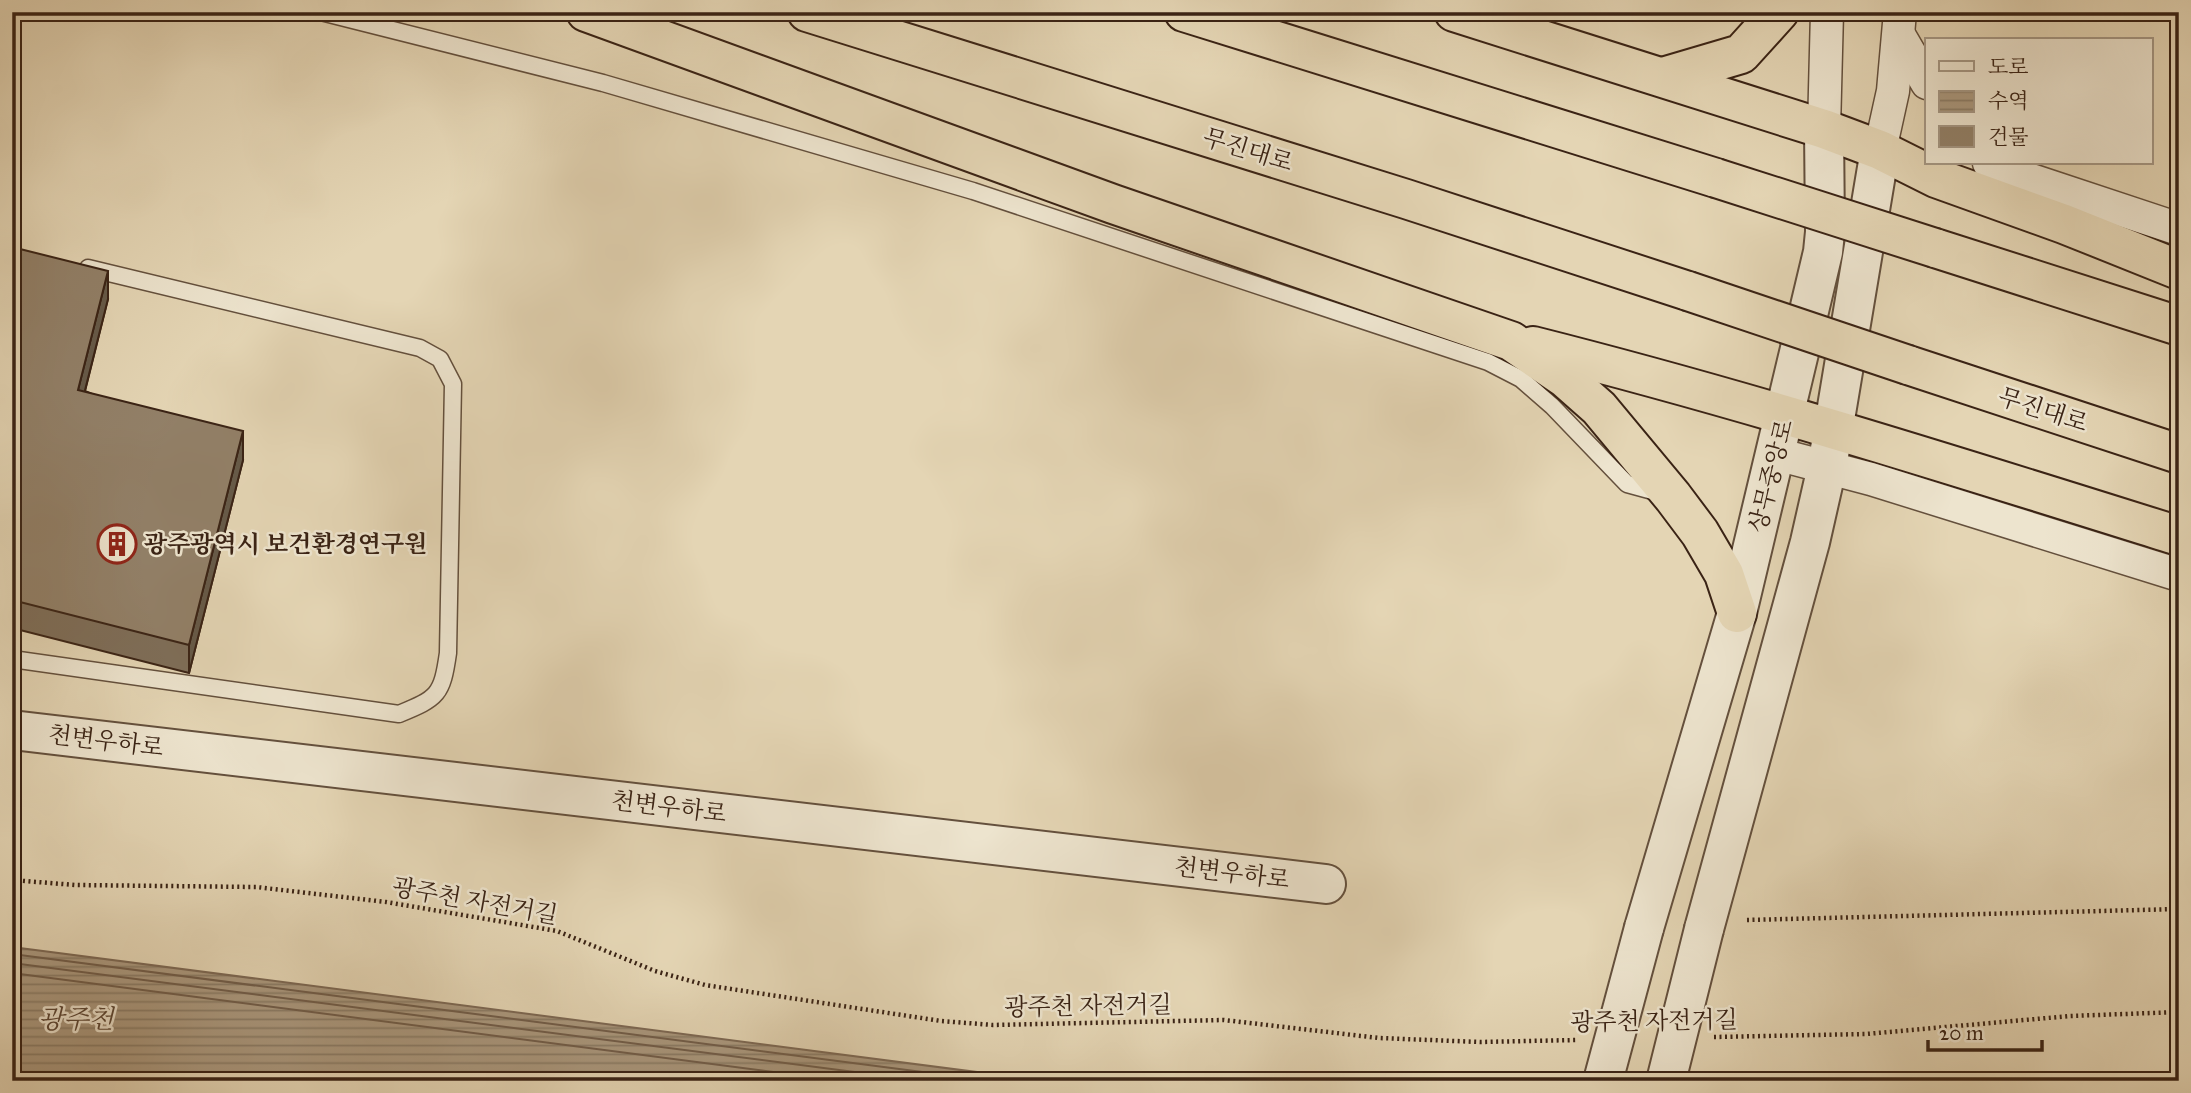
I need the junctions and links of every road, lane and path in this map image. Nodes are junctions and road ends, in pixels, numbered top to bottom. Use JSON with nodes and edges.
{"nodes":[{"id":1,"x":321,"y":12,"type":"edge"},
{"id":2,"x":586,"y":12,"type":"edge"},
{"id":3,"x":807,"y":12,"type":"edge"},
{"id":4,"x":1184,"y":12,"type":"edge"},
{"id":5,"x":1454,"y":12,"type":"edge"},
{"id":6,"x":1500,"y":12,"type":"edge"},
{"id":7,"x":1779,"y":12,"type":"edge"},
{"id":8,"x":1827,"y":12,"type":"edge"},
{"id":9,"x":1899,"y":24,"type":"edge"},
{"id":10,"x":1663,"y":77,"type":"junction"},
{"id":11,"x":1925,"y":79,"type":"edge"},
{"id":12,"x":1824,"y":129,"type":"junction"},
{"id":13,"x":1880,"y":150,"type":"junction"},
{"id":14,"x":1975,"y":164,"type":"edge"},
{"id":15,"x":1992,"y":181,"type":"edge"},
{"id":16,"x":2179,"y":229,"type":"edge"},
{"id":17,"x":66,"y":263,"type":"edge"},
{"id":18,"x":2179,"y":270,"type":"edge"},
{"id":19,"x":2179,"y":326,"type":"edge"},
{"id":20,"x":1511,"y":341,"type":"junction"},
{"id":21,"x":1786,"y":417,"type":"junction"},
{"id":22,"x":1834,"y":430,"type":"junction"},
{"id":23,"x":1776,"y":454,"type":"junction"},
{"id":24,"x":2179,"y":454,"type":"edge"},
{"id":25,"x":1827,"y":467,"type":"junction"},
{"id":26,"x":1673,"y":497,"type":"junction"},
{"id":27,"x":2179,"y":536,"type":"edge"},
{"id":28,"x":2179,"y":575,"type":"edge"},
{"id":29,"x":1737,"y":613,"type":"junction"},
{"id":30,"x":12,"y":659,"type":"edge"},
{"id":31,"x":12,"y":730,"type":"edge"},
{"id":32,"x":12,"y":880,"type":"edge"},
{"id":33,"x":1326,"y":884,"type":"dead end"},
{"id":34,"x":2179,"y":909,"type":"edge"},
{"id":35,"x":1746,"y":920,"type":"dead end"},
{"id":36,"x":2179,"y":1012,"type":"edge"},
{"id":37,"x":1701,"y":1038,"type":"dead end"},
{"id":38,"x":1577,"y":1040,"type":"dead end"},
{"id":39,"x":1603,"y":1081,"type":"edge"},
{"id":40,"x":1666,"y":1081,"type":"edge"}],
"edges":[{"from":1,"to":26,"type":"lane"},
{"from":2,"to":20,"type":"highway"},
{"from":3,"to":24,"type":"highway","name":"무진대로","bridge":true},
{"from":4,"to":19,"type":"highway","bridge":true},
{"from":5,"to":10,"type":"highway"},
{"from":6,"to":10,"type":"lane"},
{"from":7,"to":10,"type":"highway"},
{"from":8,"to":12,"type":"street","name":"상무중앙로"},
{"from":9,"to":11,"type":"street"},
{"from":9,"to":13,"type":"street","name":"상무중앙로"},
{"from":10,"to":12,"type":"highway"},
{"from":12,"to":13,"type":"highway"},
{"from":12,"to":21,"type":"street","name":"상무중앙로"},
{"from":13,"to":15,"type":"highway"},
{"from":13,"to":22,"type":"street","name":"상무중앙로"},
{"from":14,"to":15,"type":"street"},
{"from":15,"to":16,"type":"street"},
{"from":15,"to":18,"type":"highway"},
{"from":17,"to":30,"type":"lane"},
{"from":20,"to":21,"type":"highway"},
{"from":20,"to":26,"type":"highway"},
{"from":21,"to":22,"type":"highway"},
{"from":21,"to":23,"type":"street","name":"상무중앙로"},
{"from":22,"to":25,"type":"street","name":"상무중앙로"},
{"from":22,"to":27,"type":"highway"},
{"from":23,"to":25,"type":"street"},
{"from":23,"to":29,"type":"street","name":"상무중앙로"},
{"from":25,"to":28,"type":"street"},
{"from":25,"to":40,"type":"street","name":"상무중앙로","bridge":true},
{"from":26,"to":29,"type":"highway"},
{"from":29,"to":39,"type":"street","name":"상무중앙로","bridge":true},
{"from":31,"to":33,"type":"street","name":"천변우하로"},
{"from":32,"to":38,"type":"path","name":"광주천 자전거길"},
{"from":34,"to":35,"type":"path"},
{"from":36,"to":37,"type":"path","name":"광주천 자전거길"}]}
